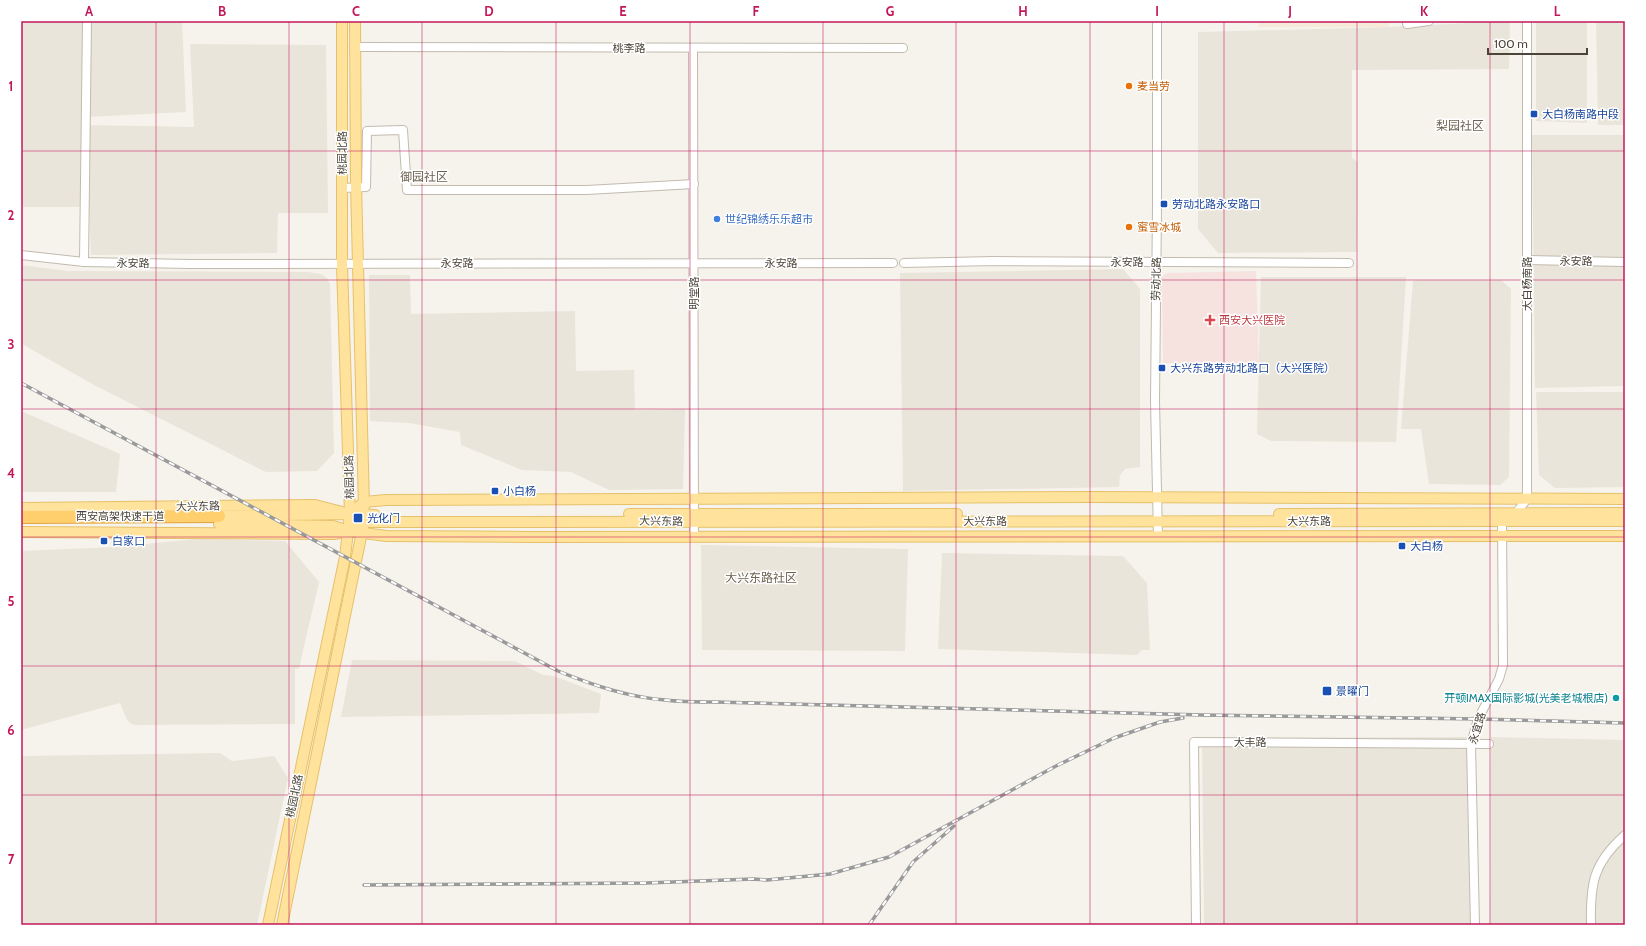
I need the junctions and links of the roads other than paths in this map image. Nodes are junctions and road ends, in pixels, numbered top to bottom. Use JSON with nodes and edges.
{"nodes":[{"id":1,"x":87,"y":21,"type":"edge"},
{"id":2,"x":342,"y":21,"type":"edge"},
{"id":3,"x":355,"y":21,"type":"edge"},
{"id":4,"x":1157,"y":21,"type":"edge"},
{"id":5,"x":1429,"y":21,"type":"edge"},
{"id":6,"x":1527,"y":21,"type":"edge"},
{"id":7,"x":1407,"y":24,"type":"dead end"},
{"id":8,"x":354,"y":46,"type":"junction"},
{"id":9,"x":693,"y":48,"type":"junction"},
{"id":10,"x":903,"y":48,"type":"dead end"},
{"id":11,"x":694,"y":184,"type":"junction"},
{"id":12,"x":356,"y":187,"type":"junction"},
{"id":13,"x":342,"y":188,"type":"junction"},
{"id":14,"x":21,"y":256,"type":"edge"},
{"id":15,"x":1527,"y":260,"type":"junction"},
{"id":16,"x":84,"y":262,"type":"junction"},
{"id":17,"x":694,"y":262,"type":"junction"},
{"id":18,"x":1156,"y":262,"type":"junction"},
{"id":19,"x":1625,"y":262,"type":"edge"},
{"id":20,"x":893,"y":263,"type":"dead end"},
{"id":21,"x":904,"y":263,"type":"dead end"},
{"id":22,"x":1349,"y":263,"type":"dead end"},
{"id":23,"x":358,"y":264,"type":"junction"},
{"id":24,"x":342,"y":265,"type":"junction"},
{"id":25,"x":1157,"y":498,"type":"junction"},
{"id":26,"x":1527,"y":499,"type":"junction"},
{"id":27,"x":1625,"y":499,"type":"edge"},
{"id":28,"x":694,"y":500,"type":"junction"},
{"id":29,"x":364,"y":502,"type":"junction"},
{"id":30,"x":21,"y":508,"type":"edge"},
{"id":31,"x":1516,"y":513,"type":"junction"},
{"id":32,"x":1625,"y":513,"type":"edge"},
{"id":33,"x":350,"y":514,"type":"junction"},
{"id":34,"x":21,"y":517,"type":"edge"},
{"id":35,"x":694,"y":517,"type":"junction"},
{"id":36,"x":364,"y":518,"type":"junction"},
{"id":37,"x":1158,"y":518,"type":"junction"},
{"id":38,"x":180,"y":520,"type":"junction"},
{"id":39,"x":219,"y":520,"type":"junction"},
{"id":40,"x":1502,"y":521,"type":"junction"},
{"id":41,"x":1625,"y":521,"type":"edge"},
{"id":42,"x":21,"y":524,"type":"edge"},
{"id":43,"x":348,"y":531,"type":"junction"},
{"id":44,"x":21,"y":532,"type":"edge"},
{"id":45,"x":362,"y":533,"type":"junction"},
{"id":46,"x":1158,"y":536,"type":"junction"},
{"id":47,"x":1502,"y":536,"type":"junction"},
{"id":48,"x":1625,"y":536,"type":"edge"},
{"id":49,"x":694,"y":537,"type":"junction"},
{"id":50,"x":1471,"y":744,"type":"junction"},
{"id":51,"x":1489,"y":744,"type":"dead end"},
{"id":52,"x":1625,"y":835,"type":"edge"},
{"id":53,"x":268,"y":925,"type":"edge"},
{"id":54,"x":282,"y":925,"type":"edge"},
{"id":55,"x":1196,"y":925,"type":"edge"},
{"id":56,"x":1475,"y":925,"type":"edge"},
{"id":57,"x":1591,"y":925,"type":"edge"}],
"edges":[{"from":1,"to":16,"type":"street"},
{"from":2,"to":13,"type":"main road","name":"桃园北路"},
{"from":3,"to":8,"type":"main road","name":"桃园北路"},
{"from":4,"to":18,"type":"street","name":"劳动北路"},
{"from":5,"to":7,"type":"street"},
{"from":6,"to":15,"type":"street","name":"大白杨南路"},
{"from":8,"to":9,"type":"street","name":"桃李路"},
{"from":8,"to":12,"type":"main road","name":"桃园北路"},
{"from":9,"to":10,"type":"street","name":"桃李路"},
{"from":9,"to":11,"type":"street","name":"明堂路"},
{"from":11,"to":12,"type":"street"},
{"from":11,"to":17,"type":"street","name":"明堂路"},
{"from":12,"to":13,"type":"street"},
{"from":12,"to":23,"type":"main road","name":"桃园北路"},
{"from":13,"to":24,"type":"main road","name":"桃园北路"},
{"from":14,"to":16,"type":"street","name":"永安路"},
{"from":15,"to":19,"type":"street","name":"永安路"},
{"from":15,"to":26,"type":"street","name":"大白杨南路"},
{"from":16,"to":24,"type":"street","name":"永安路"},
{"from":17,"to":20,"type":"street","name":"永安路"},
{"from":17,"to":23,"type":"street","name":"永安路"},
{"from":17,"to":28,"type":"street","name":"明堂路"},
{"from":18,"to":21,"type":"street","name":"永安路"},
{"from":18,"to":22,"type":"street","name":"永安路"},
{"from":18,"to":25,"type":"street","name":"劳动北路"},
{"from":23,"to":24,"type":"street","name":"永安路"},
{"from":23,"to":29,"type":"main road","name":"桃园北路"},
{"from":24,"to":33,"type":"main road","name":"桃园北路"},
{"from":25,"to":26,"type":"main road"},
{"from":25,"to":28,"type":"main road"},
{"from":25,"to":37,"type":"street","name":"劳动北路"},
{"from":26,"to":27,"type":"main road"},
{"from":26,"to":31,"type":"street"},
{"from":28,"to":29,"type":"main road"},
{"from":28,"to":35,"type":"street","name":"明堂路"},
{"from":29,"to":33,"type":"main road"},
{"from":29,"to":36,"type":"main road","name":"桃园北路"},
{"from":30,"to":33,"type":"main road","name":"大兴东路"},
{"from":31,"to":32,"type":"main road","name":"大兴东路"},
{"from":31,"to":37,"type":"main road","name":"大兴东路"},
{"from":31,"to":40,"type":"street"},
{"from":33,"to":36,"type":"main road","name":"大兴东路"},
{"from":33,"to":39,"type":"main road","name":"大兴东路"},
{"from":33,"to":43,"type":"main road","name":"桃园北路"},
{"from":34,"to":38,"type":"highway","name":"西安高架快速干道"},
{"from":35,"to":36,"type":"main road","name":"大兴东路"},
{"from":35,"to":37,"type":"main road","name":"大兴东路"},
{"from":35,"to":49,"type":"street","name":"明堂路"},
{"from":36,"to":43,"type":"main road","name":"大兴东路"},
{"from":36,"to":45,"type":"main road","name":"桃园北路"},
{"from":37,"to":40,"type":"main road","name":"大兴东路"},
{"from":37,"to":46,"type":"street","name":"劳动北路"},
{"from":38,"to":39,"type":"highway","name":"西安高架快速干道"},
{"from":38,"to":42,"type":"highway","name":"西安高架快速干道"},
{"from":39,"to":43,"type":"main road","name":"大兴东路"},
{"from":40,"to":41,"type":"main road","name":"大兴东路"},
{"from":40,"to":47,"type":"street"},
{"from":43,"to":44,"type":"main road","name":"大兴东路"},
{"from":43,"to":45,"type":"main road"},
{"from":43,"to":53,"type":"main road","name":"桃园北路"},
{"from":45,"to":49,"type":"main road"},
{"from":45,"to":54,"type":"main road","name":"桃园北路"},
{"from":46,"to":47,"type":"main road"},
{"from":46,"to":49,"type":"main road"},
{"from":47,"to":48,"type":"main road"},
{"from":47,"to":50,"type":"street","name":"永宜路"},
{"from":50,"to":51,"type":"street","name":"大丰路"},
{"from":50,"to":55,"type":"street","name":"大丰路"},
{"from":50,"to":56,"type":"street","name":"永宜路"},
{"from":52,"to":57,"type":"street"}]}
